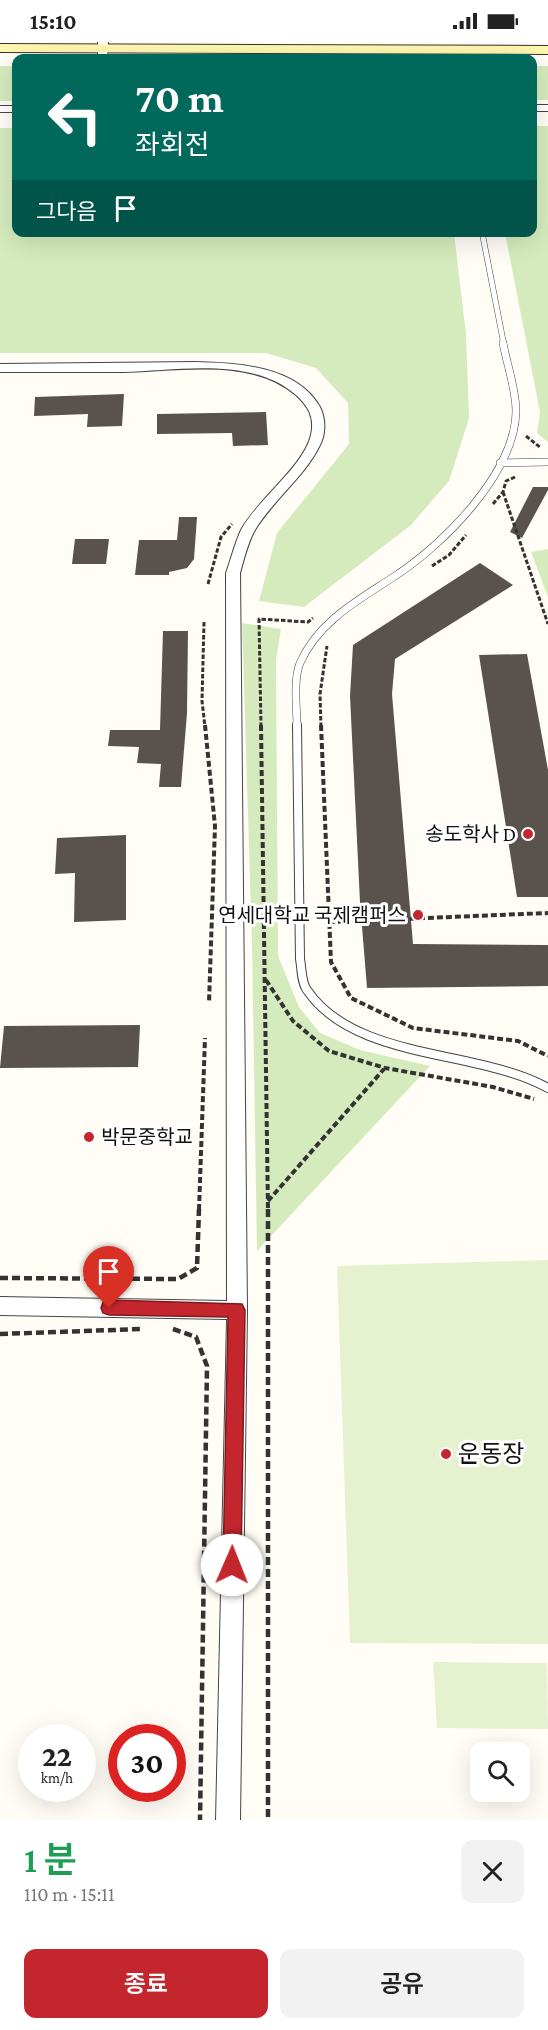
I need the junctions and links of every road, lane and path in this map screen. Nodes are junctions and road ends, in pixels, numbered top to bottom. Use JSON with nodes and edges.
{"nodes":[{"id":1,"x":0,"y":48,"type":"edge"},
{"id":2,"x":103,"y":49,"type":"edge"},
{"id":3,"x":548,"y":50,"type":"edge"},
{"id":4,"x":483,"y":237,"type":"edge"},
{"id":5,"x":0,"y":368,"type":"edge"},
{"id":6,"x":548,"y":462,"type":"edge"},
{"id":7,"x":500,"y":463,"type":"junction"},
{"id":8,"x":503,"y":492,"type":"dead end"},
{"id":9,"x":236,"y":519,"type":"dead end"},
{"id":10,"x":208,"y":584,"type":"dead end"},
{"id":11,"x":316,"y":616,"type":"dead end"},
{"id":12,"x":204,"y":622,"type":"dead end"},
{"id":13,"x":548,"y":624,"type":"edge"},
{"id":14,"x":322,"y":667,"type":"dead end"},
{"id":15,"x":548,"y":913,"type":"edge"},
{"id":16,"x":329,"y":922,"type":"junction"},
{"id":17,"x":264,"y":978,"type":"junction"},
{"id":18,"x":209,"y":1003,"type":"dead end"},
{"id":19,"x":205,"y":1038,"type":"dead end"},
{"id":20,"x":548,"y":1056,"type":"edge"},
{"id":21,"x":385,"y":1068,"type":"junction"},
{"id":22,"x":548,"y":1088,"type":"edge"},
{"id":23,"x":545,"y":1102,"type":"dead end"},
{"id":24,"x":268,"y":1201,"type":"junction"},
{"id":25,"x":0,"y":1278,"type":"edge"},
{"id":26,"x":0,"y":1306,"type":"edge"},
{"id":27,"x":237,"y":1310,"type":"junction"},
{"id":28,"x":172,"y":1328,"type":"dead end"},
{"id":29,"x":149,"y":1329,"type":"dead end"},
{"id":30,"x":0,"y":1334,"type":"edge"},
{"id":31,"x":201,"y":1820,"type":"edge"},
{"id":32,"x":228,"y":1820,"type":"edge"},
{"id":33,"x":268,"y":1820,"type":"edge"}],
"edges":[{"from":1,"to":2,"type":"main road"},
{"from":2,"to":3,"type":"main road"},
{"from":4,"to":7,"type":"lane"},
{"from":5,"to":27,"type":"street"},
{"from":6,"to":7,"type":"lane"},
{"from":7,"to":22,"type":"lane"},
{"from":8,"to":13,"type":"path"},
{"from":9,"to":10,"type":"path"},
{"from":11,"to":17,"type":"path"},
{"from":12,"to":18,"type":"path"},
{"from":14,"to":16,"type":"path"},
{"from":15,"to":16,"type":"path"},
{"from":16,"to":20,"type":"path"},
{"from":17,"to":21,"type":"path"},
{"from":17,"to":24,"type":"path"},
{"from":19,"to":25,"type":"path"},
{"from":21,"to":23,"type":"path"},
{"from":21,"to":24,"type":"path"},
{"from":24,"to":33,"type":"path"},
{"from":26,"to":27,"type":"street"},
{"from":27,"to":32,"type":"street"},
{"from":28,"to":31,"type":"path"},
{"from":29,"to":30,"type":"path"}]}
